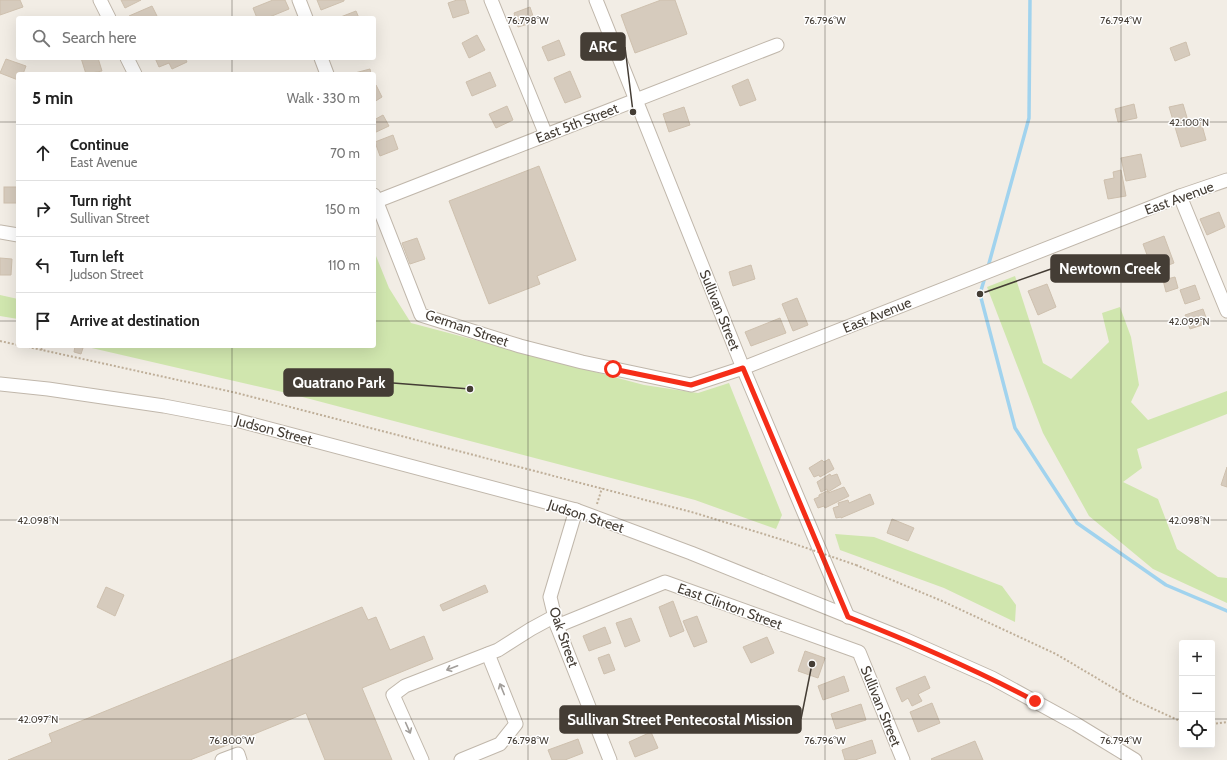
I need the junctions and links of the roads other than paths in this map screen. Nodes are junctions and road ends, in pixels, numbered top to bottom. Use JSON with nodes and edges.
{"nodes":[{"id":1,"x":100,"y":0,"type":"edge"},
{"id":2,"x":299,"y":0,"type":"edge"},
{"id":3,"x":491,"y":0,"type":"edge"},
{"id":4,"x":596,"y":0,"type":"edge"},
{"id":5,"x":108,"y":16,"type":"edge"},
{"id":6,"x":305,"y":16,"type":"edge"},
{"id":7,"x":777,"y":45,"type":"dead end"},
{"id":8,"x":129,"y":60,"type":"edge"},
{"id":9,"x":322,"y":60,"type":"edge"},
{"id":10,"x":134,"y":72,"type":"edge"},
{"id":11,"x":326,"y":72,"type":"edge"},
{"id":12,"x":637,"y":100,"type":"junction"},
{"id":13,"x":546,"y":134,"type":"junction"},
{"id":14,"x":1227,"y":180,"type":"edge"},
{"id":15,"x":1180,"y":196,"type":"junction"},
{"id":16,"x":376,"y":198,"type":"edge"},
{"id":17,"x":376,"y":201,"type":"edge"},
{"id":18,"x":0,"y":232,"type":"edge"},
{"id":19,"x":16,"y":235,"type":"edge"},
{"id":20,"x":1227,"y":311,"type":"edge"},
{"id":21,"x":520,"y":346,"type":"joint"},
{"id":22,"x":743,"y":368,"type":"junction"},
{"id":23,"x":0,"y":384,"type":"edge"},
{"id":24,"x":576,"y":510,"type":"junction"},
{"id":25,"x":848,"y":617,"type":"junction"},
{"id":26,"x":556,"y":621,"type":"junction"},
{"id":27,"x":859,"y":652,"type":"joint"},
{"id":28,"x":488,"y":654,"type":"junction"},
{"id":29,"x":239,"y":757,"type":"edge"},
{"id":30,"x":222,"y":760,"type":"edge"},
{"id":31,"x":422,"y":760,"type":"edge"},
{"id":32,"x":461,"y":760,"type":"edge"},
{"id":33,"x":610,"y":760,"type":"edge"},
{"id":34,"x":903,"y":760,"type":"edge"},
{"id":35,"x":1135,"y":760,"type":"edge"}],
"edges":[{"from":1,"to":5,"type":"street"},
{"from":2,"to":6,"type":"street"},
{"from":3,"to":13,"type":"street"},
{"from":4,"to":12,"type":"street","name":"Sullivan Street"},
{"from":7,"to":12,"type":"street","name":"East 5th Street"},
{"from":8,"to":10,"type":"street"},
{"from":9,"to":11,"type":"street"},
{"from":12,"to":13,"type":"street","name":"East 5th Street"},
{"from":12,"to":22,"type":"street","name":"Sullivan Street"},
{"from":13,"to":16,"type":"street","name":"East 5th Street"},
{"from":14,"to":15,"type":"street","name":"East Avenue"},
{"from":15,"to":20,"type":"street"},
{"from":15,"to":22,"type":"street","name":"East Avenue"},
{"from":17,"to":21,"type":"street","name":"German Street"},
{"from":18,"to":19,"type":"street"},
{"from":21,"to":22,"type":"street","name":"East Avenue"},
{"from":22,"to":25,"type":"street","name":"Sullivan Street"},
{"from":23,"to":24,"type":"street","name":"Judson Street"},
{"from":24,"to":25,"type":"street","name":"Judson Street"},
{"from":24,"to":26,"type":"street","name":"Oak Street"},
{"from":25,"to":35,"type":"street","name":"Judson Street"},
{"from":26,"to":27,"type":"street","name":"East Clinton Street"},
{"from":26,"to":28,"type":"street","name":"East Clinton Street"},
{"from":26,"to":33,"type":"street","name":"Oak Street"},
{"from":27,"to":34,"type":"street","name":"Sullivan Street"},
{"from":28,"to":31,"type":"street","name":"East Clinton Street","one_way":true},
{"from":32,"to":28,"type":"street","one_way":true},
{"from":29,"to":30,"type":"street"}]}
